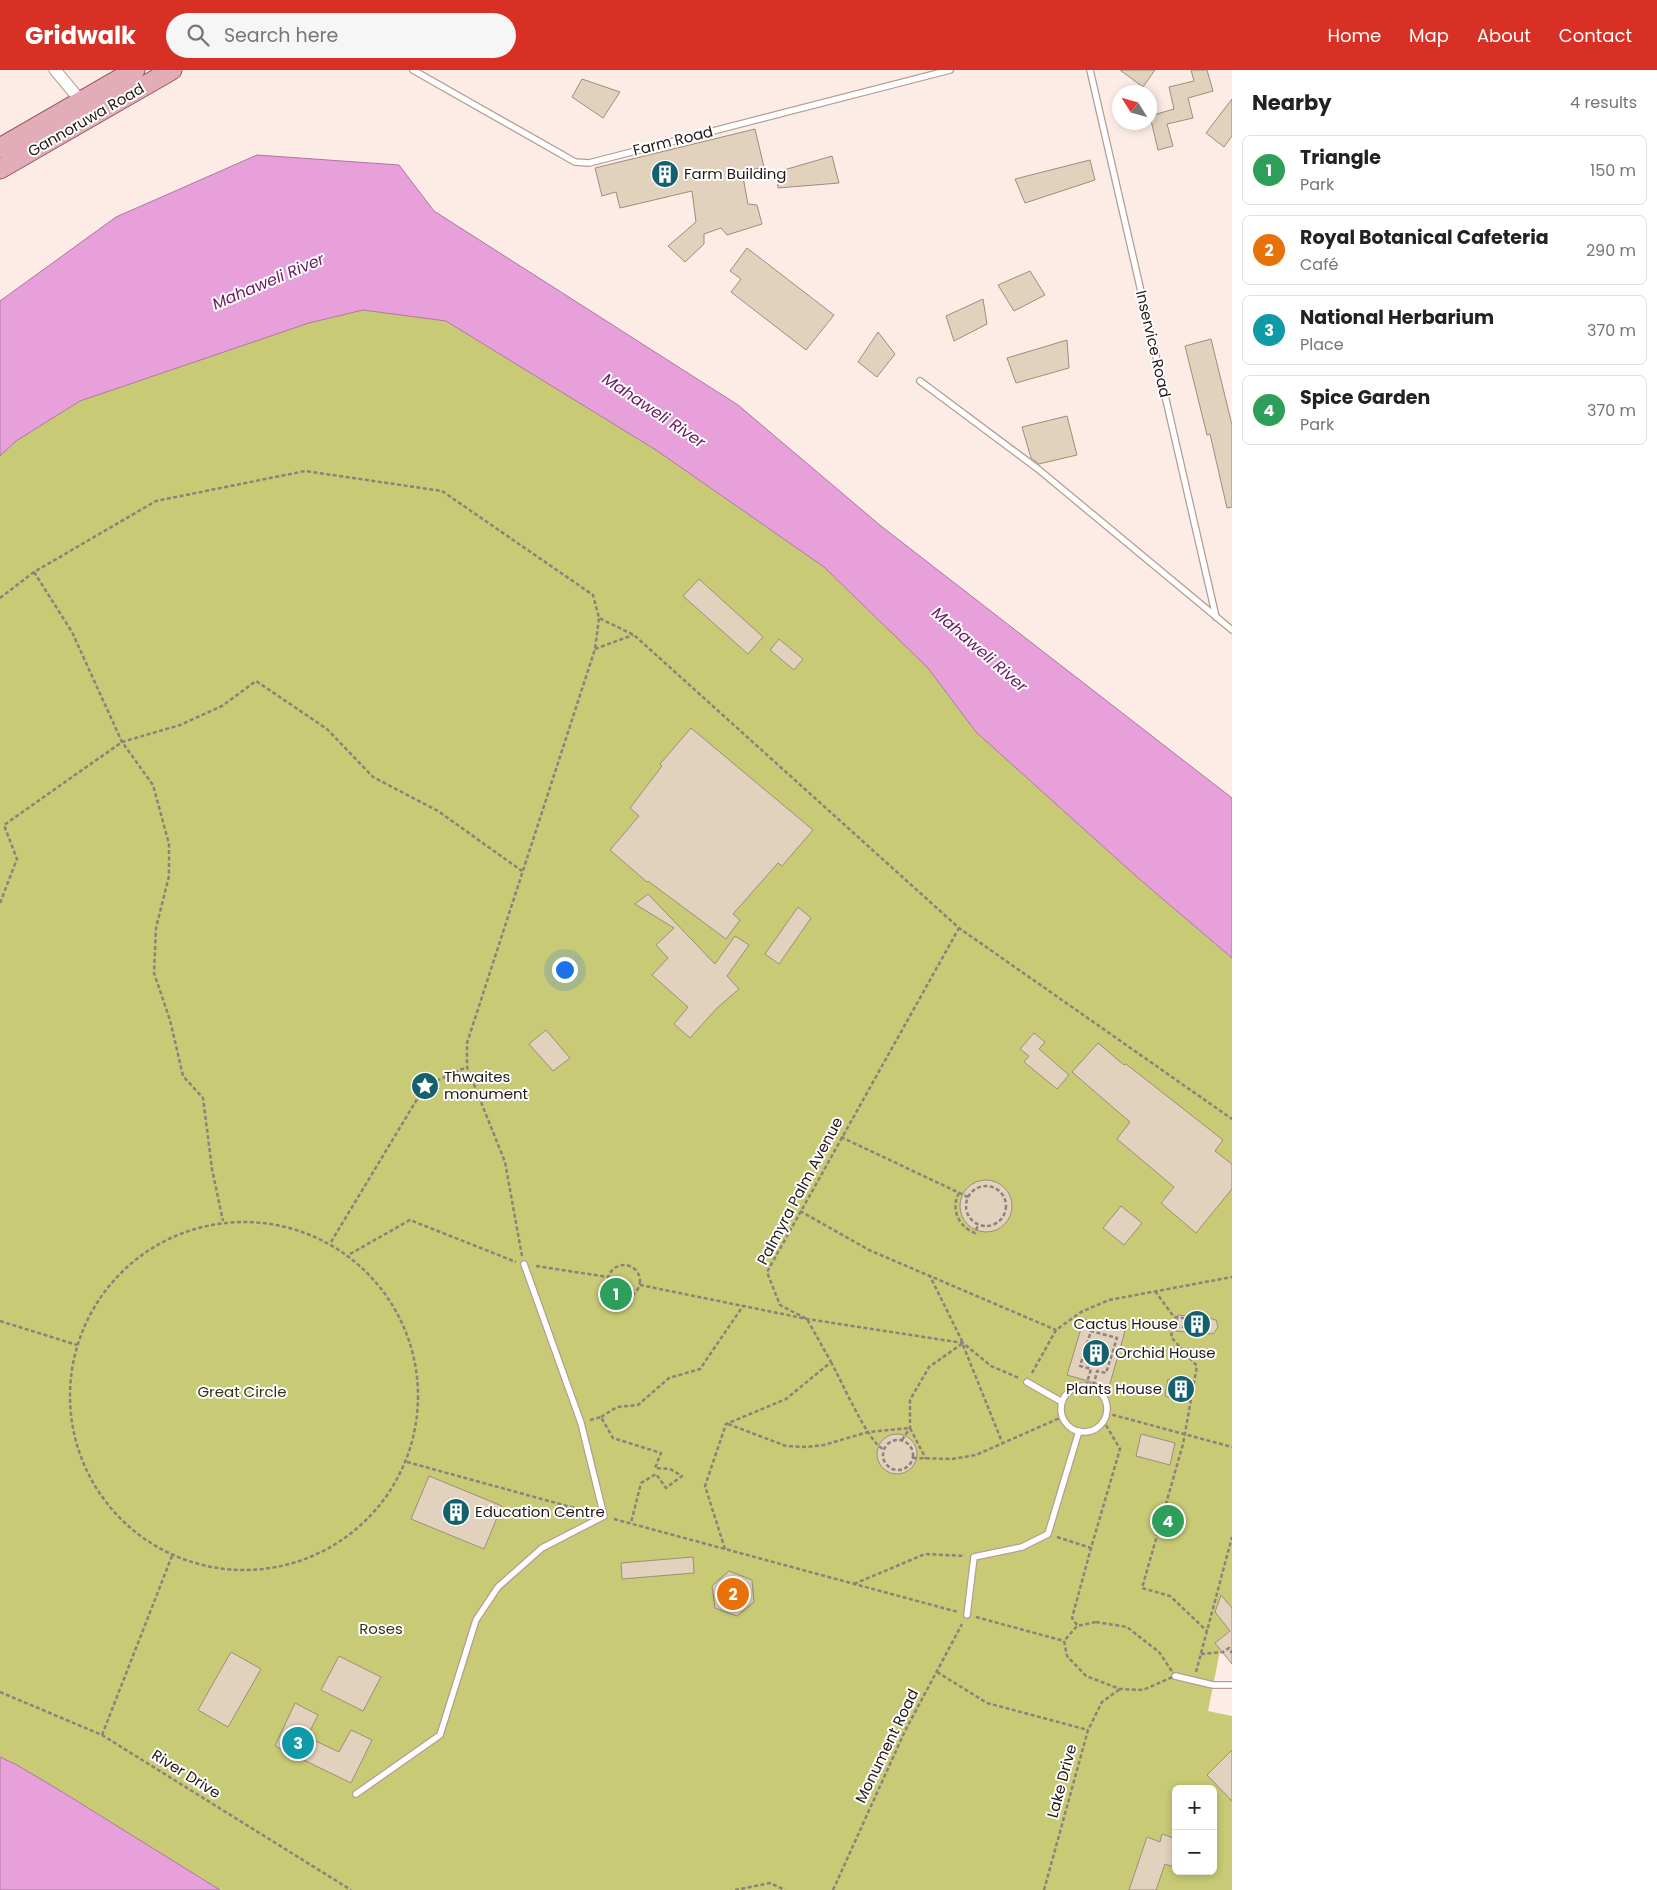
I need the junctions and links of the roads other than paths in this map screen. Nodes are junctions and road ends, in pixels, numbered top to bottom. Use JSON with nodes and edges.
{"nodes":[{"id":1,"x":54,"y":70,"type":"edge"},
{"id":2,"x":135,"y":70,"type":"edge"},
{"id":3,"x":172,"y":70,"type":"edge"},
{"id":4,"x":413,"y":70,"type":"edge"},
{"id":5,"x":950,"y":70,"type":"edge"},
{"id":6,"x":1090,"y":70,"type":"edge"},
{"id":7,"x":81,"y":101,"type":"junction"},
{"id":8,"x":0,"y":148,"type":"edge"},
{"id":9,"x":0,"y":169,"type":"edge"},
{"id":10,"x":920,"y":381,"type":"dead end"},
{"id":11,"x":1216,"y":617,"type":"junction"},
{"id":12,"x":1232,"y":630,"type":"edge"},
{"id":13,"x":524,"y":1264,"type":"road end"},
{"id":14,"x":1027,"y":1382,"type":"road end"},
{"id":15,"x":1062,"y":1402,"type":"junction"},
{"id":16,"x":1079,"y":1431,"type":"junction"},
{"id":17,"x":967,"y":1615,"type":"road end"},
{"id":18,"x":1175,"y":1676,"type":"road end"},
{"id":19,"x":1232,"y":1685,"type":"edge"},
{"id":20,"x":356,"y":1794,"type":"dead end"}],
"edges":[{"from":1,"to":7,"type":"street"},
{"from":2,"to":7,"type":"main road","name":"Gannoruwa Road"},
{"from":3,"to":9,"type":"main road","name":"Gannoruwa Road"},
{"from":4,"to":5,"type":"lane","name":"Farm Road"},
{"from":6,"to":11,"type":"lane","name":"Inservice Road"},
{"from":7,"to":8,"type":"main road","name":"Gannoruwa Road"},
{"from":10,"to":11,"type":"lane"},
{"from":11,"to":12,"type":"lane"},
{"from":13,"to":20,"type":"lane"},
{"from":14,"to":15,"type":"lane"},
{"from":15,"to":16,"type":"lane"},
{"from":15,"to":16,"type":"lane"},
{"from":16,"to":17,"type":"lane"},
{"from":18,"to":19,"type":"lane"}]}
